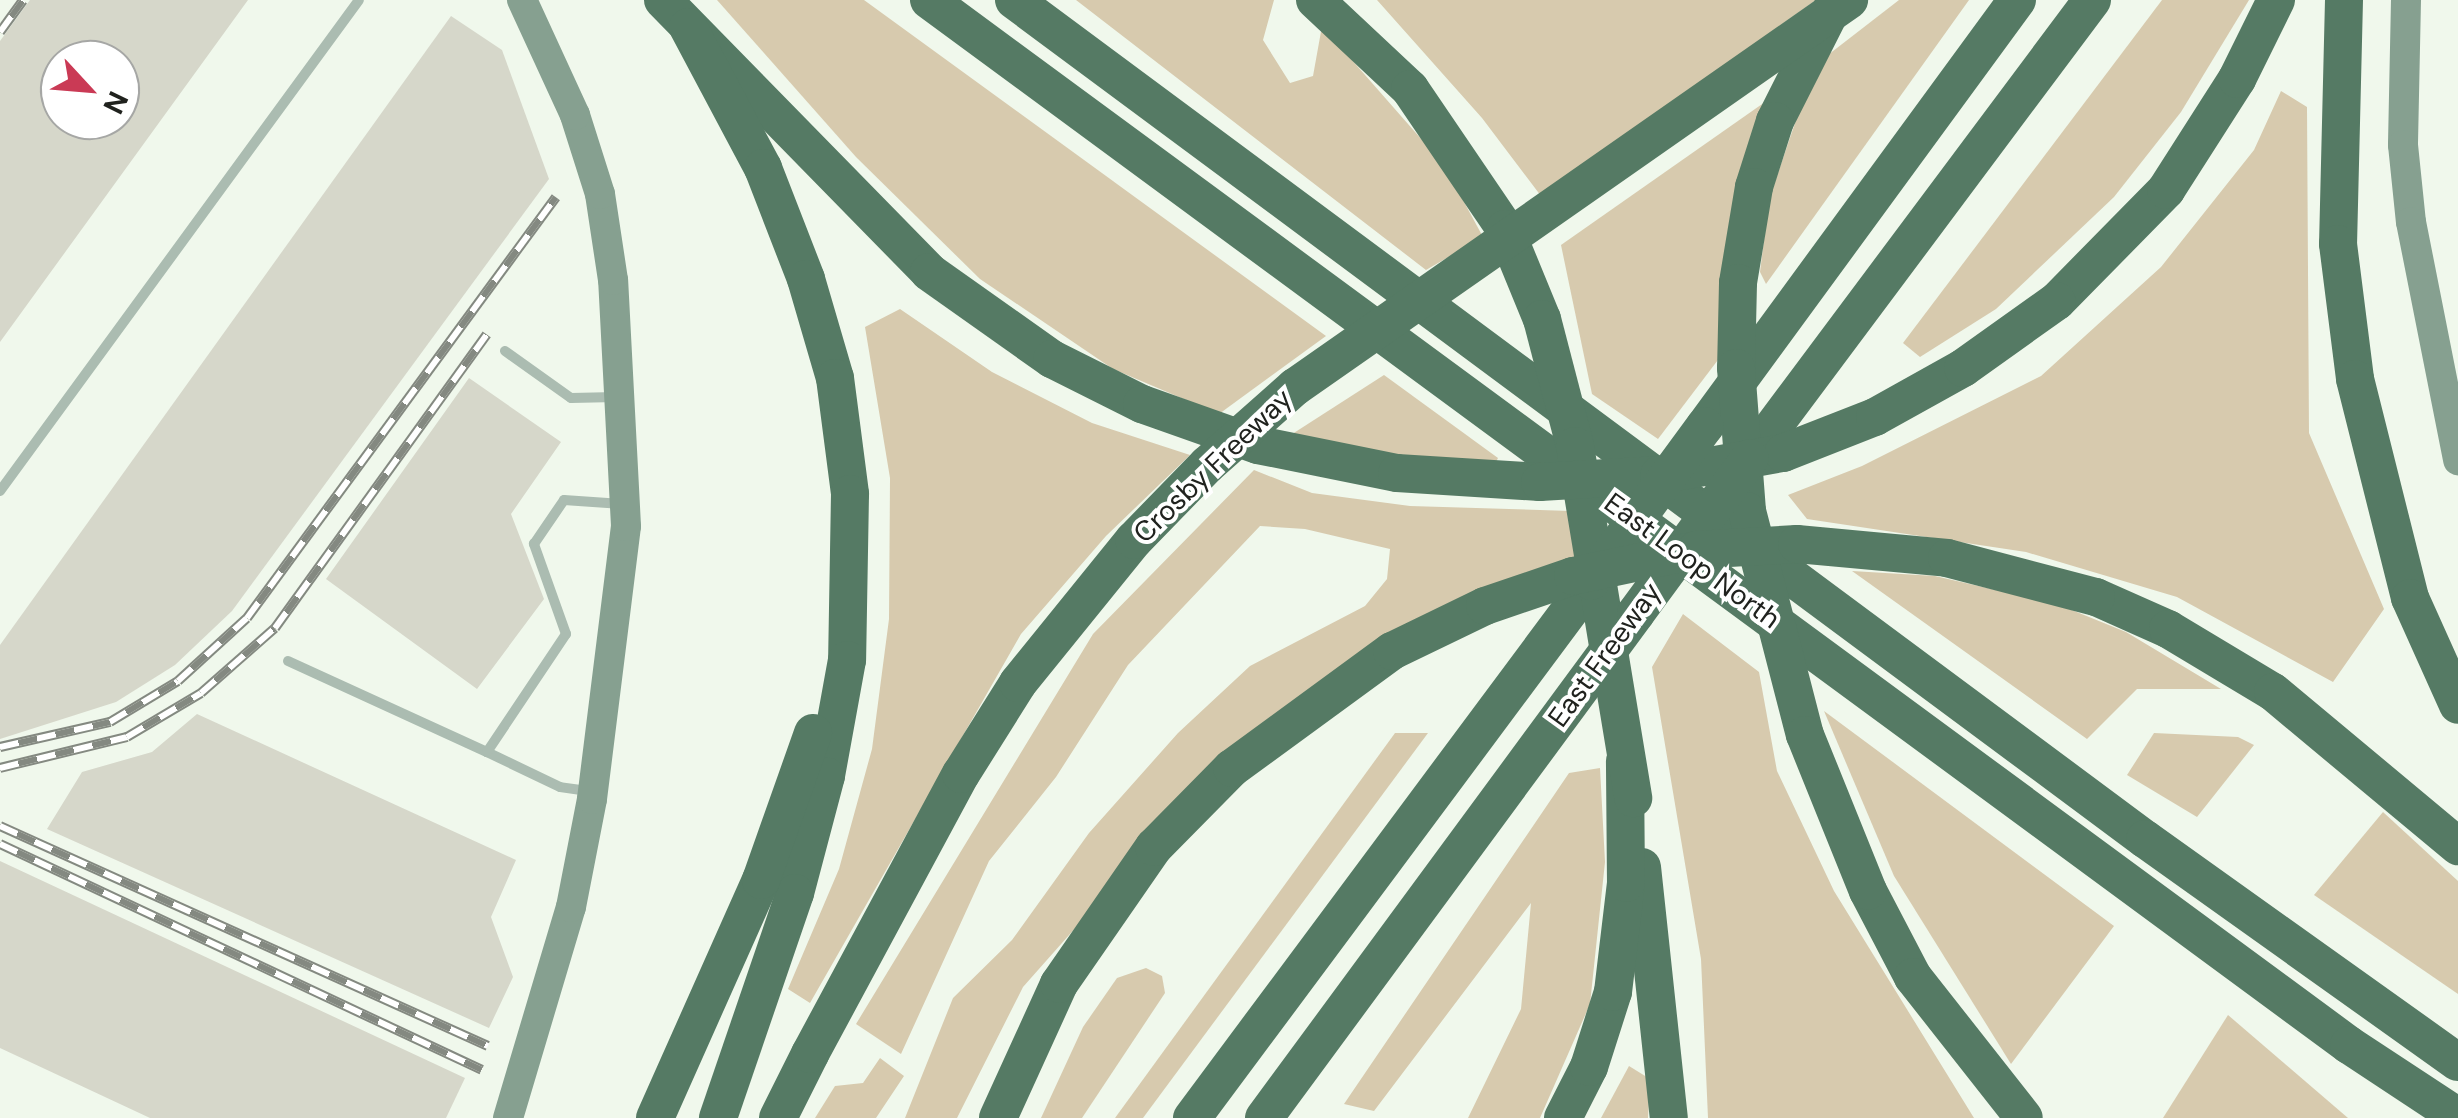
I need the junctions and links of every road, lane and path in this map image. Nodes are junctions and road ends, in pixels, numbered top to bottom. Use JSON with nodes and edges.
{"nodes":[{"id":1,"x":358,"y":0,"type":"edge"},
{"id":2,"x":522,"y":0,"type":"edge"},
{"id":3,"x":929,"y":0,"type":"edge"},
{"id":4,"x":1014,"y":0,"type":"edge"},
{"id":5,"x":1315,"y":0,"type":"edge"},
{"id":6,"x":1838,"y":0,"type":"edge"},
{"id":7,"x":1849,"y":0,"type":"edge"},
{"id":8,"x":2017,"y":0,"type":"edge"},
{"id":9,"x":2092,"y":0,"type":"edge"},
{"id":10,"x":2276,"y":0,"type":"edge"},
{"id":11,"x":2344,"y":0,"type":"edge"},
{"id":12,"x":2406,"y":0,"type":"edge"},
{"id":13,"x":675,"y":14,"type":"edge"},
{"id":14,"x":506,"y":351,"type":"dead end"},
{"id":15,"x":2450,"y":395,"type":"edge"},
{"id":16,"x":622,"y":403,"type":"junction"},
{"id":17,"x":2456,"y":452,"type":"edge"},
{"id":18,"x":0,"y":490,"type":"edge"},
{"id":19,"x":850,"y":494,"type":"junction"},
{"id":20,"x":625,"y":505,"type":"junction"},
{"id":21,"x":288,"y":661,"type":"dead end"},
{"id":22,"x":2458,"y":705,"type":"edge"},
{"id":23,"x":487,"y":752,"type":"junction"},
{"id":24,"x":594,"y":792,"type":"junction"},
{"id":25,"x":1628,"y":798,"type":"junction"},
{"id":26,"x":2458,"y":846,"type":"edge"},
{"id":27,"x":1336,"y":1020,"type":"junction"},
{"id":28,"x":2458,"y":1062,"type":"edge"},
{"id":29,"x":2458,"y":1117,"type":"edge"},
{"id":30,"x":508,"y":1118,"type":"edge"},
{"id":31,"x":656,"y":1118,"type":"edge"},
{"id":32,"x":718,"y":1118,"type":"edge"},
{"id":33,"x":778,"y":1118,"type":"edge"},
{"id":34,"x":998,"y":1118,"type":"edge"},
{"id":35,"x":1192,"y":1118,"type":"edge"},
{"id":36,"x":1264,"y":1118,"type":"edge"},
{"id":37,"x":1276,"y":1118,"type":"edge"},
{"id":38,"x":1563,"y":1118,"type":"edge"},
{"id":39,"x":1670,"y":1118,"type":"edge"},
{"id":40,"x":2024,"y":1118,"type":"edge"}],
"edges":[{"from":1,"to":18,"type":"lane"},
{"from":2,"to":16,"type":"main road"},
{"from":3,"to":29,"type":"highway","name":"East Loop North"},
{"from":4,"to":28,"type":"highway","name":"East Loop North"},
{"from":5,"to":25,"type":"highway","bridge":true},
{"from":6,"to":40,"type":"highway","bridge":true},
{"from":7,"to":33,"type":"highway","name":"Crosby Freeway","bridge":true},
{"from":8,"to":35,"type":"highway","name":"East Freeway","bridge":true},
{"from":9,"to":27,"type":"highway","name":"East Freeway","bridge":true},
{"from":10,"to":13,"type":"highway","bridge":true},
{"from":11,"to":22,"type":"highway"},
{"from":12,"to":15,"type":"main road"},
{"from":13,"to":19,"type":"highway"},
{"from":14,"to":16,"type":"lane"},
{"from":15,"to":17,"type":"main road"},
{"from":16,"to":20,"type":"main road"},
{"from":19,"to":31,"type":"highway"},
{"from":19,"to":32,"type":"highway"},
{"from":20,"to":23,"type":"lane"},
{"from":20,"to":24,"type":"main road"},
{"from":21,"to":23,"type":"lane"},
{"from":23,"to":24,"type":"lane"},
{"from":24,"to":30,"type":"main road"},
{"from":25,"to":38,"type":"highway"},
{"from":25,"to":39,"type":"highway"},
{"from":26,"to":34,"type":"highway","bridge":true},
{"from":27,"to":36,"type":"highway","name":"East Freeway"},
{"from":27,"to":37,"type":"highway"}]}
